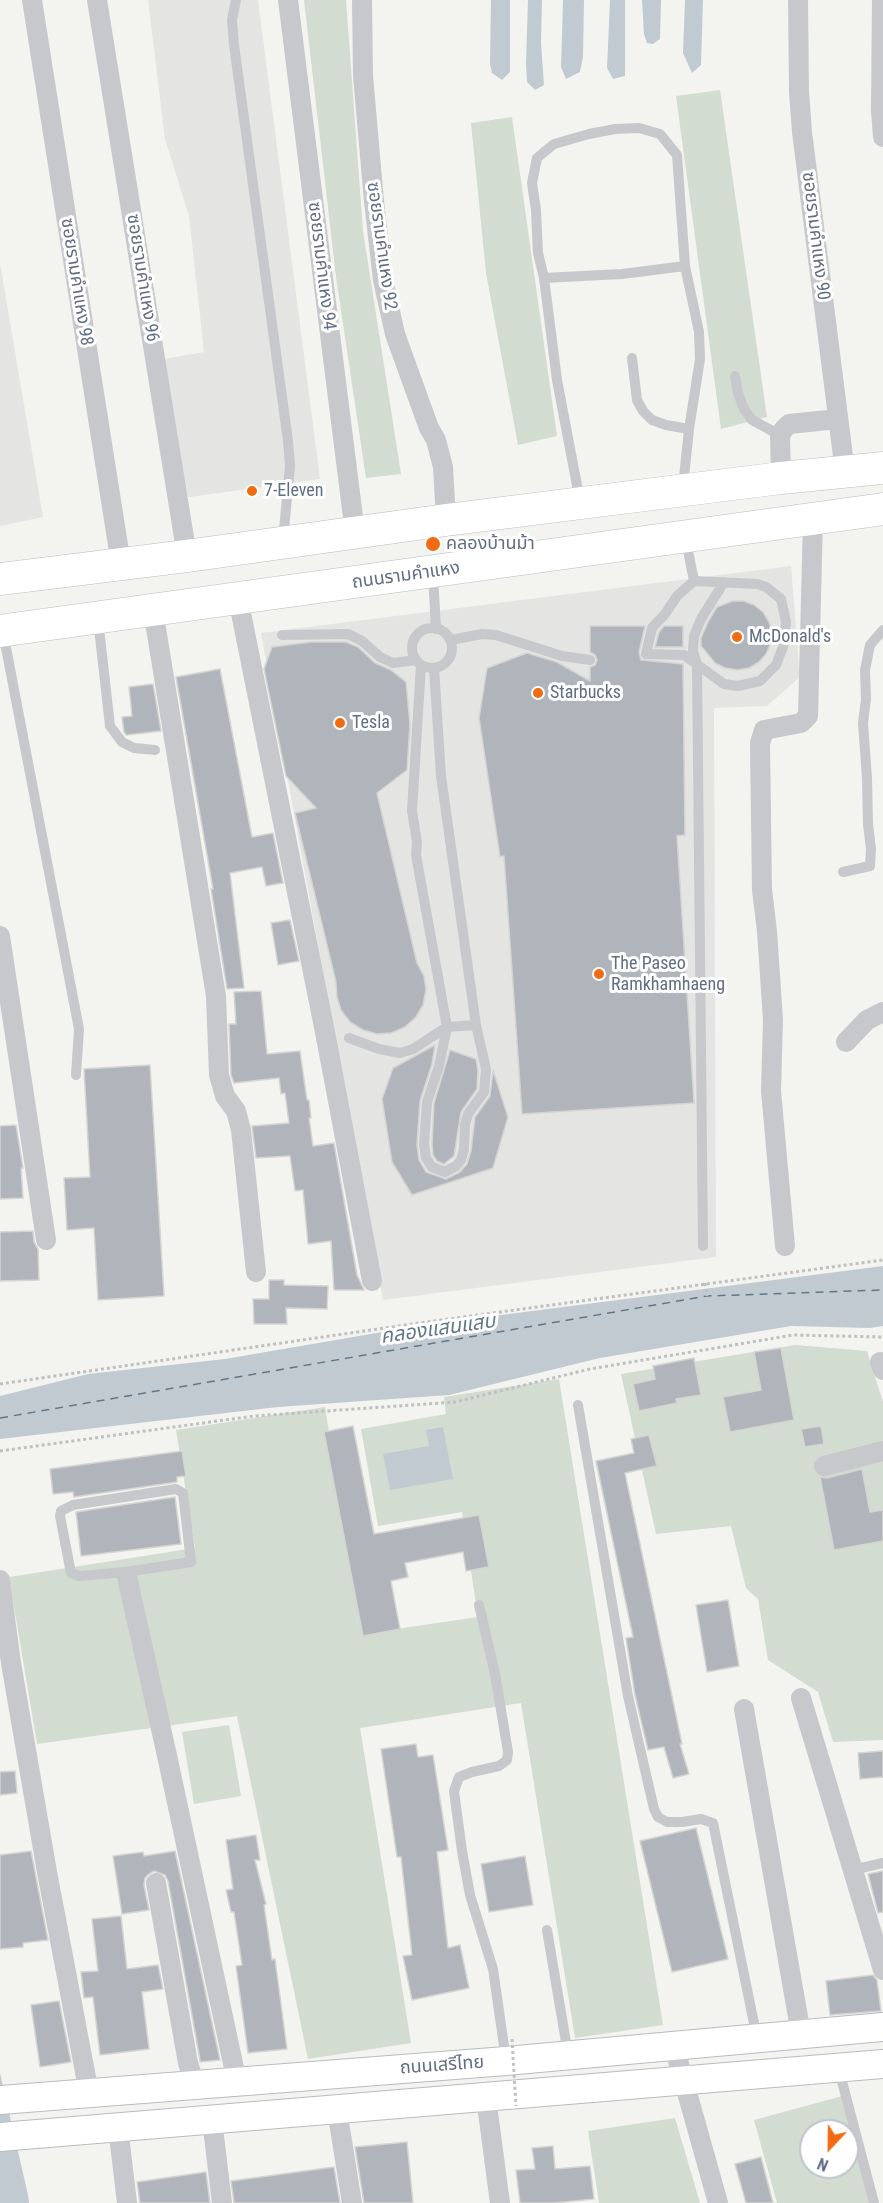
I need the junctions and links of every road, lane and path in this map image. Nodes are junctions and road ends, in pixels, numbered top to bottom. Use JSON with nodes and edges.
{"nodes":[{"id":1,"x":32,"y":0,"type":"edge"},
{"id":2,"x":98,"y":0,"type":"edge"},
{"id":3,"x":236,"y":0,"type":"edge"},
{"id":4,"x":288,"y":0,"type":"edge"},
{"id":5,"x":362,"y":0,"type":"edge"},
{"id":6,"x":798,"y":0,"type":"edge"},
{"id":7,"x":882,"y":12,"type":"edge"},
{"id":8,"x":883,"y":131,"type":"edge"},
{"id":9,"x":883,"y":137,"type":"edge"},
{"id":10,"x":685,"y":266,"type":"junction"},
{"id":11,"x":544,"y":278,"type":"junction"},
{"id":12,"x":632,"y":358,"type":"dead end"},
{"id":13,"x":735,"y":376,"type":"dead end"},
{"id":14,"x":838,"y":419,"type":"junction"},
{"id":15,"x":689,"y":429,"type":"junction"},
{"id":16,"x":780,"y":435,"type":"junction"},
{"id":17,"x":883,"y":468,"type":"edge"},
{"id":18,"x":845,"y":472,"type":"junction"},
{"id":19,"x":780,"y":478,"type":"junction"},
{"id":20,"x":682,"y":490,"type":"junction"},
{"id":21,"x":580,"y":504,"type":"junction"},
{"id":22,"x":883,"y":509,"type":"edge"},
{"id":23,"x":813,"y":519,"type":"junction"},
{"id":24,"x":447,"y":520,"type":"junction"},
{"id":25,"x":355,"y":532,"type":"junction"},
{"id":26,"x":685,"y":537,"type":"junction"},
{"id":27,"x":283,"y":543,"type":"junction"},
{"id":28,"x":233,"y":549,"type":"junction"},
{"id":29,"x":187,"y":556,"type":"junction"},
{"id":30,"x":121,"y":564,"type":"junction"},
{"id":31,"x":433,"y":573,"type":"junction"},
{"id":32,"x":0,"y":579,"type":"edge"},
{"id":33,"x":694,"y":581,"type":"junction"},
{"id":34,"x":724,"y":582,"type":"junction"},
{"id":35,"x":238,"y":598,"type":"junction"},
{"id":36,"x":153,"y":610,"type":"junction"},
{"id":37,"x":98,"y":617,"type":"junction"},
{"id":38,"x":436,"y":628,"type":"junction"},
{"id":39,"x":1,"y":630,"type":"edge"},
{"id":40,"x":883,"y":630,"type":"edge"},
{"id":41,"x":282,"y":635,"type":"dead end"},
{"id":42,"x":451,"y":640,"type":"junction"},
{"id":43,"x":590,"y":660,"type":"dead end"},
{"id":44,"x":419,"y":663,"type":"junction"},
{"id":45,"x":697,"y":664,"type":"junction"},
{"id":46,"x":434,"y":668,"type":"junction"},
{"id":47,"x":155,"y":750,"type":"dead end"},
{"id":48,"x":843,"y":872,"type":"dead end"},
{"id":49,"x":0,"y":936,"type":"edge"},
{"id":50,"x":883,"y":1012,"type":"edge"},
{"id":51,"x":476,"y":1025,"type":"junction"},
{"id":52,"x":447,"y":1027,"type":"junction"},
{"id":53,"x":349,"y":1038,"type":"dead end"},
{"id":54,"x":846,"y":1042,"type":"dead end"},
{"id":55,"x":76,"y":1075,"type":"dead end"},
{"id":56,"x":46,"y":1240,"type":"dead end"},
{"id":57,"x":703,"y":1246,"type":"dead end"},
{"id":58,"x":785,"y":1246,"type":"dead end"},
{"id":59,"x":883,"y":1260,"type":"edge"},
{"id":60,"x":256,"y":1272,"type":"dead end"},
{"id":61,"x":372,"y":1281,"type":"dead end"},
{"id":62,"x":705,"y":1283,"type":"junction"},
{"id":63,"x":706,"y":1296,"type":"dead end"},
{"id":64,"x":883,"y":1337,"type":"edge"},
{"id":65,"x":0,"y":1384,"type":"edge"},
{"id":66,"x":578,"y":1406,"type":"dead end"},
{"id":67,"x":0,"y":1451,"type":"edge"},
{"id":68,"x":883,"y":1451,"type":"edge"},
{"id":69,"x":824,"y":1466,"type":"dead end"},
{"id":70,"x":127,"y":1575,"type":"junction"},
{"id":71,"x":0,"y":1580,"type":"edge"},
{"id":72,"x":479,"y":1605,"type":"dead end"},
{"id":73,"x":801,"y":1698,"type":"dead end"},
{"id":74,"x":744,"y":1709,"type":"dead end"},
{"id":75,"x":883,"y":1863,"type":"edge"},
{"id":76,"x":852,"y":1870,"type":"junction"},
{"id":77,"x":156,"y":1883,"type":"dead end"},
{"id":78,"x":547,"y":1930,"type":"dead end"},
{"id":79,"x":883,"y":1970,"type":"edge"},
{"id":80,"x":883,"y":2026,"type":"edge"},
{"id":81,"x":801,"y":2034,"type":"junction"},
{"id":82,"x":757,"y":2038,"type":"junction"},
{"id":83,"x":675,"y":2046,"type":"junction"},
{"id":84,"x":509,"y":2050,"type":"junction"},
{"id":85,"x":568,"y":2055,"type":"junction"},
{"id":86,"x":883,"y":2064,"type":"edge"},
{"id":87,"x":839,"y":2068,"type":"junction"},
{"id":88,"x":237,"y":2082,"type":"junction"},
{"id":89,"x":683,"y":2082,"type":"junction"},
{"id":90,"x":195,"y":2085,"type":"junction"},
{"id":91,"x":89,"y":2093,"type":"junction"},
{"id":92,"x":486,"y":2097,"type":"junction"},
{"id":93,"x":7,"y":2100,"type":"edge"},
{"id":94,"x":516,"y":2106,"type":"dead end"},
{"id":95,"x":337,"y":2110,"type":"junction"},
{"id":96,"x":212,"y":2120,"type":"junction"},
{"id":97,"x":118,"y":2127,"type":"junction"},
{"id":98,"x":8,"y":2136,"type":"edge"},
{"id":99,"x":127,"y":2203,"type":"edge"},
{"id":100,"x":222,"y":2203,"type":"edge"},
{"id":101,"x":352,"y":2203,"type":"edge"},
{"id":102,"x":500,"y":2203,"type":"edge"},
{"id":103,"x":718,"y":2203,"type":"edge"},
{"id":104,"x":874,"y":2203,"type":"edge"}],
"edges":[{"from":1,"to":30,"type":"street","name":"ซอยรามคําแหง 98"},
{"from":2,"to":29,"type":"street","name":"ซอยรามคําแหง 96"},
{"from":3,"to":27,"type":"lane"},
{"from":4,"to":25,"type":"street","name":"ซอยรามคําแหง 94"},
{"from":5,"to":24,"type":"street","name":"ซอยรามคําแหง 92"},
{"from":6,"to":14,"type":"street","name":"ซอยรามคำแหง 90"},
{"from":7,"to":8,"type":"street"},
{"from":8,"to":9,"type":"street"},
{"from":10,"to":11,"type":"lane"},
{"from":10,"to":11,"type":"lane"},
{"from":10,"to":15,"type":"lane"},
{"from":11,"to":21,"type":"lane"},
{"from":12,"to":15,"type":"lane"},
{"from":13,"to":16,"type":"lane"},
{"from":14,"to":16,"type":"street"},
{"from":14,"to":18,"type":"street","name":"ซอยรามคำแหง 90"},
{"from":15,"to":20,"type":"lane"},
{"from":16,"to":19,"type":"street"},
{"from":17,"to":18,"type":"main road"},
{"from":18,"to":19,"type":"main road"},
{"from":19,"to":20,"type":"main road"},
{"from":20,"to":21,"type":"main road"},
{"from":21,"to":24,"type":"main road"},
{"from":22,"to":23,"type":"main road","name":"ถนนรามคำแหง"},
{"from":23,"to":26,"type":"main road","name":"ถนนรามคำแหง"},
{"from":23,"to":58,"type":"street"},
{"from":24,"to":25,"type":"main road"},
{"from":25,"to":27,"type":"main road"},
{"from":26,"to":31,"type":"main road","name":"ถนนรามคำแหง"},
{"from":26,"to":33,"type":"lane"},
{"from":27,"to":28,"type":"main road"},
{"from":28,"to":29,"type":"main road"},
{"from":28,"to":35,"type":"main road"},
{"from":29,"to":30,"type":"main road"},
{"from":30,"to":32,"type":"main road"},
{"from":31,"to":35,"type":"main road","name":"ถนนรามคำแหง"},
{"from":31,"to":38,"type":"lane"},
{"from":33,"to":34,"type":"lane"},
{"from":33,"to":45,"type":"lane"},
{"from":34,"to":45,"type":"lane"},
{"from":34,"to":45,"type":"lane"},
{"from":35,"to":36,"type":"main road","name":"ถนนรามคำแหง"},
{"from":35,"to":61,"type":"street"},
{"from":36,"to":37,"type":"main road","name":"ถนนรามคำแหง"},
{"from":36,"to":60,"type":"street"},
{"from":37,"to":39,"type":"main road","name":"ถนนรามคำแหง"},
{"from":37,"to":47,"type":"lane"},
{"from":38,"to":42,"type":"lane"},
{"from":38,"to":44,"type":"lane"},
{"from":39,"to":55,"type":"lane"},
{"from":40,"to":48,"type":"lane"},
{"from":41,"to":44,"type":"lane"},
{"from":42,"to":43,"type":"lane"},
{"from":42,"to":46,"type":"lane"},
{"from":44,"to":46,"type":"lane"},
{"from":44,"to":52,"type":"lane"},
{"from":45,"to":57,"type":"lane"},
{"from":46,"to":51,"type":"lane"},
{"from":49,"to":56,"type":"street"},
{"from":50,"to":54,"type":"street"},
{"from":51,"to":52,"type":"lane"},
{"from":51,"to":52,"type":"lane"},
{"from":52,"to":53,"type":"lane"},
{"from":59,"to":62,"type":"path"},
{"from":62,"to":63,"type":"path"},
{"from":62,"to":65,"type":"path"},
{"from":64,"to":67,"type":"path"},
{"from":66,"to":82,"type":"lane"},
{"from":68,"to":69,"type":"street"},
{"from":70,"to":70,"type":"lane"},
{"from":70,"to":88,"type":"street"},
{"from":71,"to":91,"type":"street"},
{"from":72,"to":84,"type":"lane"},
{"from":73,"to":76,"type":"street"},
{"from":74,"to":81,"type":"street"},
{"from":75,"to":76,"type":"lane"},
{"from":76,"to":79,"type":"street"},
{"from":77,"to":90,"type":"street"},
{"from":78,"to":85,"type":"lane"},
{"from":80,"to":81,"type":"main road","name":"ถนนเสรีไทย"},
{"from":81,"to":82,"type":"main road","name":"ถนนเสรีไทย"},
{"from":82,"to":83,"type":"main road","name":"ถนนเสรีไทย"},
{"from":83,"to":85,"type":"main road","name":"ถนนเสรีไทย"},
{"from":83,"to":89,"type":"street"},
{"from":84,"to":85,"type":"main road","name":"ถนนเสรีไทย"},
{"from":84,"to":88,"type":"main road","name":"ถนนเสรีไทย"},
{"from":84,"to":94,"type":"path","bridge":true},
{"from":86,"to":87,"type":"main road","name":"ถนนเสรีไทย"},
{"from":87,"to":89,"type":"main road","name":"ถนนเสรีไทย"},
{"from":87,"to":104,"type":"lane"},
{"from":88,"to":90,"type":"main road","name":"ถนนเสรีไทย"},
{"from":89,"to":92,"type":"main road","name":"ถนนเสรีไทย"},
{"from":89,"to":103,"type":"street"},
{"from":90,"to":91,"type":"main road","name":"ถนนเสรีไทย"},
{"from":91,"to":93,"type":"main road","name":"ถนนเสรีไทย"},
{"from":92,"to":95,"type":"main road","name":"ถนนเสรีไทย"},
{"from":92,"to":102,"type":"street"},
{"from":95,"to":96,"type":"main road","name":"ถนนเสรีไทย"},
{"from":95,"to":101,"type":"street"},
{"from":96,"to":97,"type":"main road","name":"ถนนเสรีไทย"},
{"from":96,"to":100,"type":"street"},
{"from":97,"to":98,"type":"main road","name":"ถนนเสรีไทย"},
{"from":97,"to":99,"type":"street"}]}
